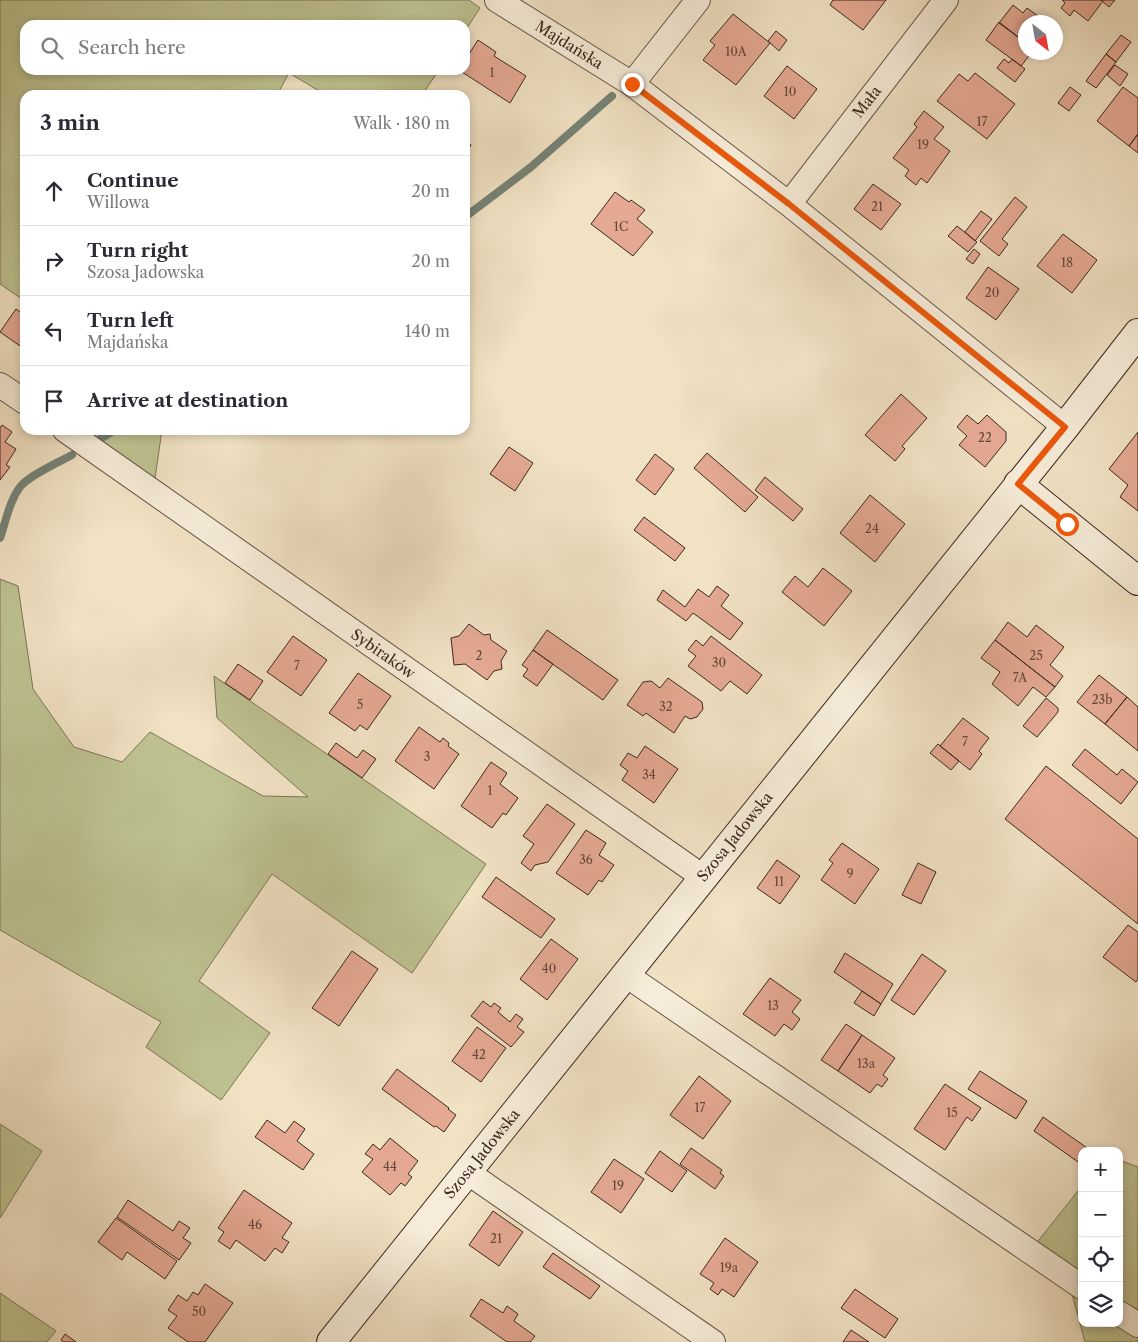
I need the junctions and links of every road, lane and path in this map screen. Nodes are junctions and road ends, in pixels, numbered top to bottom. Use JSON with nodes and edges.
{"nodes":[{"id":1,"x":497,"y":0,"type":"edge"},
{"id":2,"x":698,"y":0,"type":"edge"},
{"id":3,"x":946,"y":0,"type":"edge"},
{"id":4,"x":632,"y":84,"type":"junction"},
{"id":5,"x":789,"y":204,"type":"junction"},
{"id":6,"x":1138,"y":332,"type":"edge"},
{"id":7,"x":0,"y":385,"type":"edge"},
{"id":8,"x":20,"y":399,"type":"edge"},
{"id":9,"x":1065,"y":427,"type":"junction"},
{"id":10,"x":72,"y":435,"type":"edge"},
{"id":11,"x":1018,"y":484,"type":"junction"},
{"id":12,"x":1138,"y":581,"type":"edge"},
{"id":13,"x":703,"y":877,"type":"junction"},
{"id":14,"x":626,"y":975,"type":"junction"},
{"id":15,"x":467,"y":1172,"type":"junction"},
{"id":16,"x":1078,"y":1284,"type":"edge"},
{"id":17,"x":1123,"y":1316,"type":"edge"},
{"id":18,"x":1138,"y":1326,"type":"edge"},
{"id":19,"x":332,"y":1342,"type":"edge"},
{"id":20,"x":713,"y":1342,"type":"edge"}],
"edges":[{"from":1,"to":4,"type":"street","name":"Majdańska"},
{"from":2,"to":4,"type":"street"},
{"from":3,"to":5,"type":"street","name":"Mała"},
{"from":4,"to":5,"type":"street","name":"Majdańska"},
{"from":5,"to":9,"type":"street","name":"Majdańska"},
{"from":6,"to":9,"type":"main road","name":"Szosa Jadowska"},
{"from":7,"to":8,"type":"street"},
{"from":9,"to":11,"type":"main road","name":"Szosa Jadowska"},
{"from":10,"to":13,"type":"street","name":"Sybiraków"},
{"from":11,"to":12,"type":"main road"},
{"from":11,"to":13,"type":"main road","name":"Szosa Jadowska"},
{"from":13,"to":14,"type":"main road","name":"Szosa Jadowska"},
{"from":14,"to":15,"type":"main road","name":"Szosa Jadowska"},
{"from":14,"to":16,"type":"street"},
{"from":15,"to":19,"type":"main road","name":"Szosa Jadowska"},
{"from":15,"to":20,"type":"street"},
{"from":17,"to":18,"type":"street"}]}
